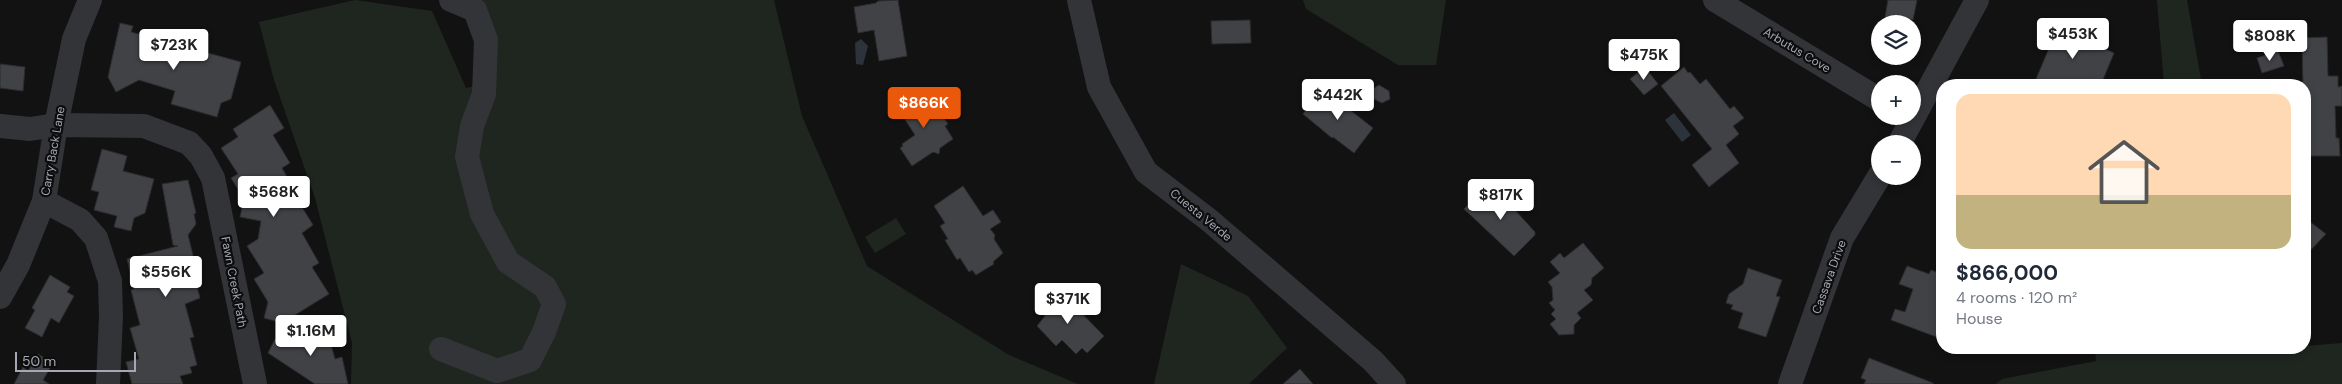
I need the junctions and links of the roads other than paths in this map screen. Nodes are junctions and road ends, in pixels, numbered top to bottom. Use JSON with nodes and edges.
{"nodes":[{"id":1,"x":90,"y":0,"type":"edge"},
{"id":2,"x":451,"y":0,"type":"edge"},
{"id":3,"x":1080,"y":0,"type":"edge"},
{"id":4,"x":1715,"y":0,"type":"edge"},
{"id":5,"x":1977,"y":0,"type":"edge"},
{"id":6,"x":1871,"y":95,"type":"edge"},
{"id":7,"x":1921,"y":99,"type":"edge"},
{"id":8,"x":56,"y":125,"type":"junction"},
{"id":9,"x":0,"y":126,"type":"edge"},
{"id":10,"x":1874,"y":185,"type":"edge"},
{"id":11,"x":44,"y":201,"type":"junction"},
{"id":12,"x":0,"y":297,"type":"edge"},
{"id":13,"x":441,"y":349,"type":"dead end"},
{"id":14,"x":108,"y":384,"type":"edge"},
{"id":15,"x":255,"y":384,"type":"edge"},
{"id":16,"x":1394,"y":384,"type":"edge"},
{"id":17,"x":1790,"y":384,"type":"edge"}],
"edges":[{"from":1,"to":8,"type":"street","name":"Carry Back Lane"},
{"from":2,"to":13,"type":"street"},
{"from":3,"to":16,"type":"street","name":"Cuesta Verde"},
{"from":4,"to":6,"type":"street","name":"Arbutus Cove"},
{"from":5,"to":7,"type":"street"},
{"from":8,"to":9,"type":"street","name":"Fawn Creek Path"},
{"from":8,"to":11,"type":"street","name":"Carry Back Lane"},
{"from":8,"to":15,"type":"street","name":"Fawn Creek Path"},
{"from":10,"to":17,"type":"street","name":"Cassava Drive"},
{"from":11,"to":12,"type":"street","name":"Carry Back Lane"},
{"from":11,"to":14,"type":"street"}]}
